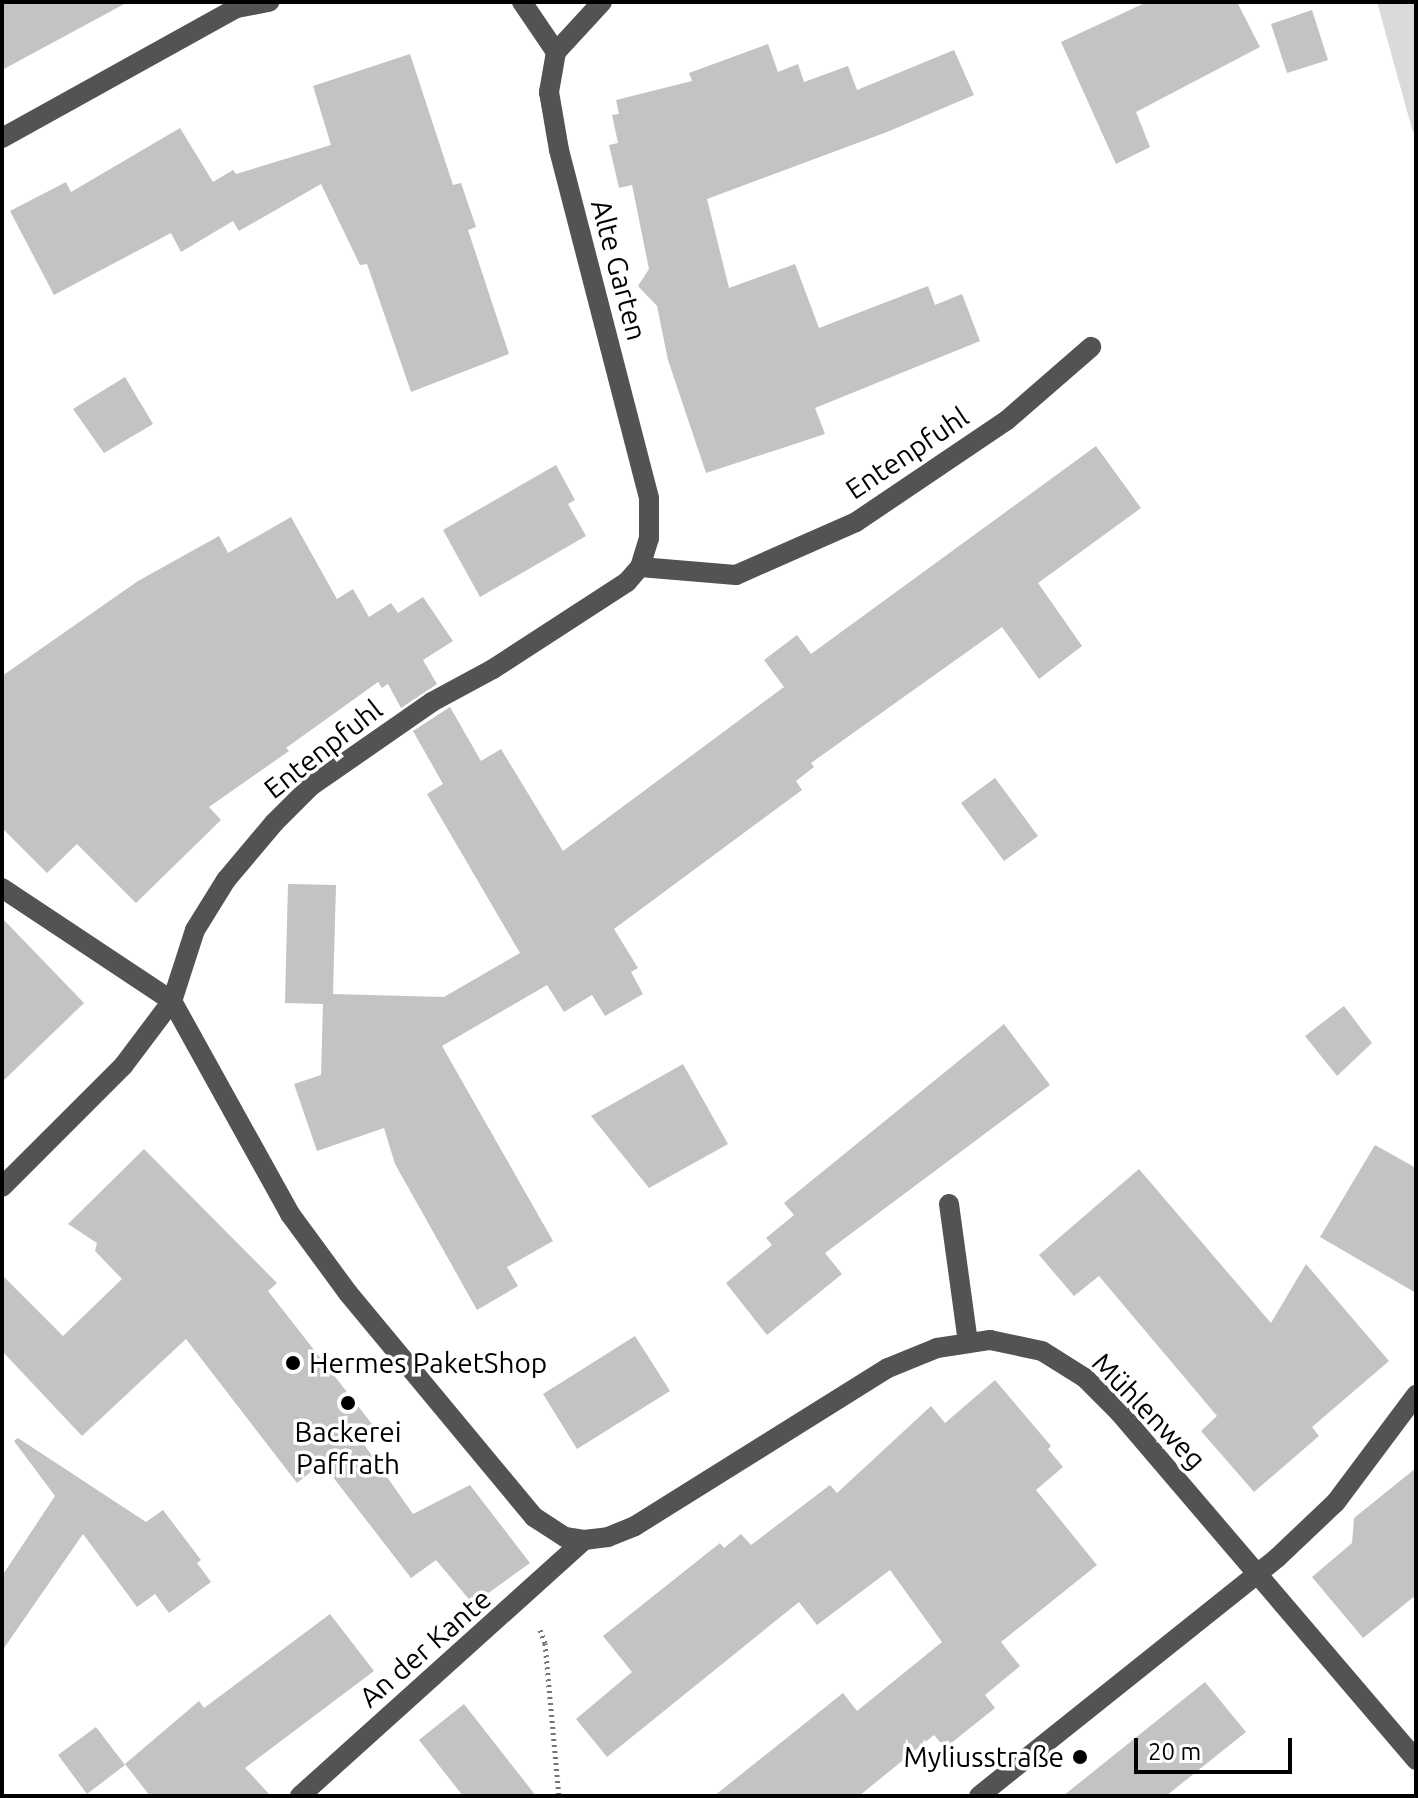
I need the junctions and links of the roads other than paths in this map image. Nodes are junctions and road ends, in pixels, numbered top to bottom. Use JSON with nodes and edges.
{"nodes":[{"id":1,"x":269,"y":2,"type":"edge"},
{"id":2,"x":522,"y":2,"type":"edge"},
{"id":3,"x":602,"y":2,"type":"edge"},
{"id":4,"x":556,"y":52,"type":"junction"},
{"id":5,"x":2,"y":138,"type":"edge"},
{"id":6,"x":1091,"y":347,"type":"dead end"},
{"id":7,"x":640,"y":567,"type":"junction"},
{"id":8,"x":2,"y":888,"type":"edge"},
{"id":9,"x":172,"y":1001,"type":"junction"},
{"id":10,"x":2,"y":1187,"type":"edge"},
{"id":11,"x":949,"y":1204,"type":"dead end"},
{"id":12,"x":968,"y":1343,"type":"junction"},
{"id":13,"x":1416,"y":1395,"type":"edge"},
{"id":14,"x":584,"y":1540,"type":"junction"},
{"id":15,"x":1259,"y":1573,"type":"junction"},
{"id":16,"x":1416,"y":1760,"type":"edge"},
{"id":17,"x":300,"y":1796,"type":"edge"},
{"id":18,"x":979,"y":1796,"type":"edge"}],
"edges":[{"from":1,"to":5,"type":"street"},
{"from":2,"to":4,"type":"street"},
{"from":3,"to":4,"type":"street"},
{"from":4,"to":7,"type":"street","name":"Alte Garten"},
{"from":6,"to":7,"type":"street","name":"Entenpfuhl"},
{"from":7,"to":9,"type":"street","name":"Entenpfuhl"},
{"from":8,"to":9,"type":"street"},
{"from":9,"to":10,"type":"street","name":"Entenpfuhl"},
{"from":9,"to":14,"type":"street"},
{"from":11,"to":12,"type":"street"},
{"from":12,"to":14,"type":"street","name":"Mühlenweg"},
{"from":12,"to":15,"type":"street","name":"Mühlenweg"},
{"from":13,"to":15,"type":"street"},
{"from":14,"to":17,"type":"street","name":"An der Kante"},
{"from":15,"to":16,"type":"street","name":"Mühlenweg"},
{"from":15,"to":18,"type":"street"}]}
